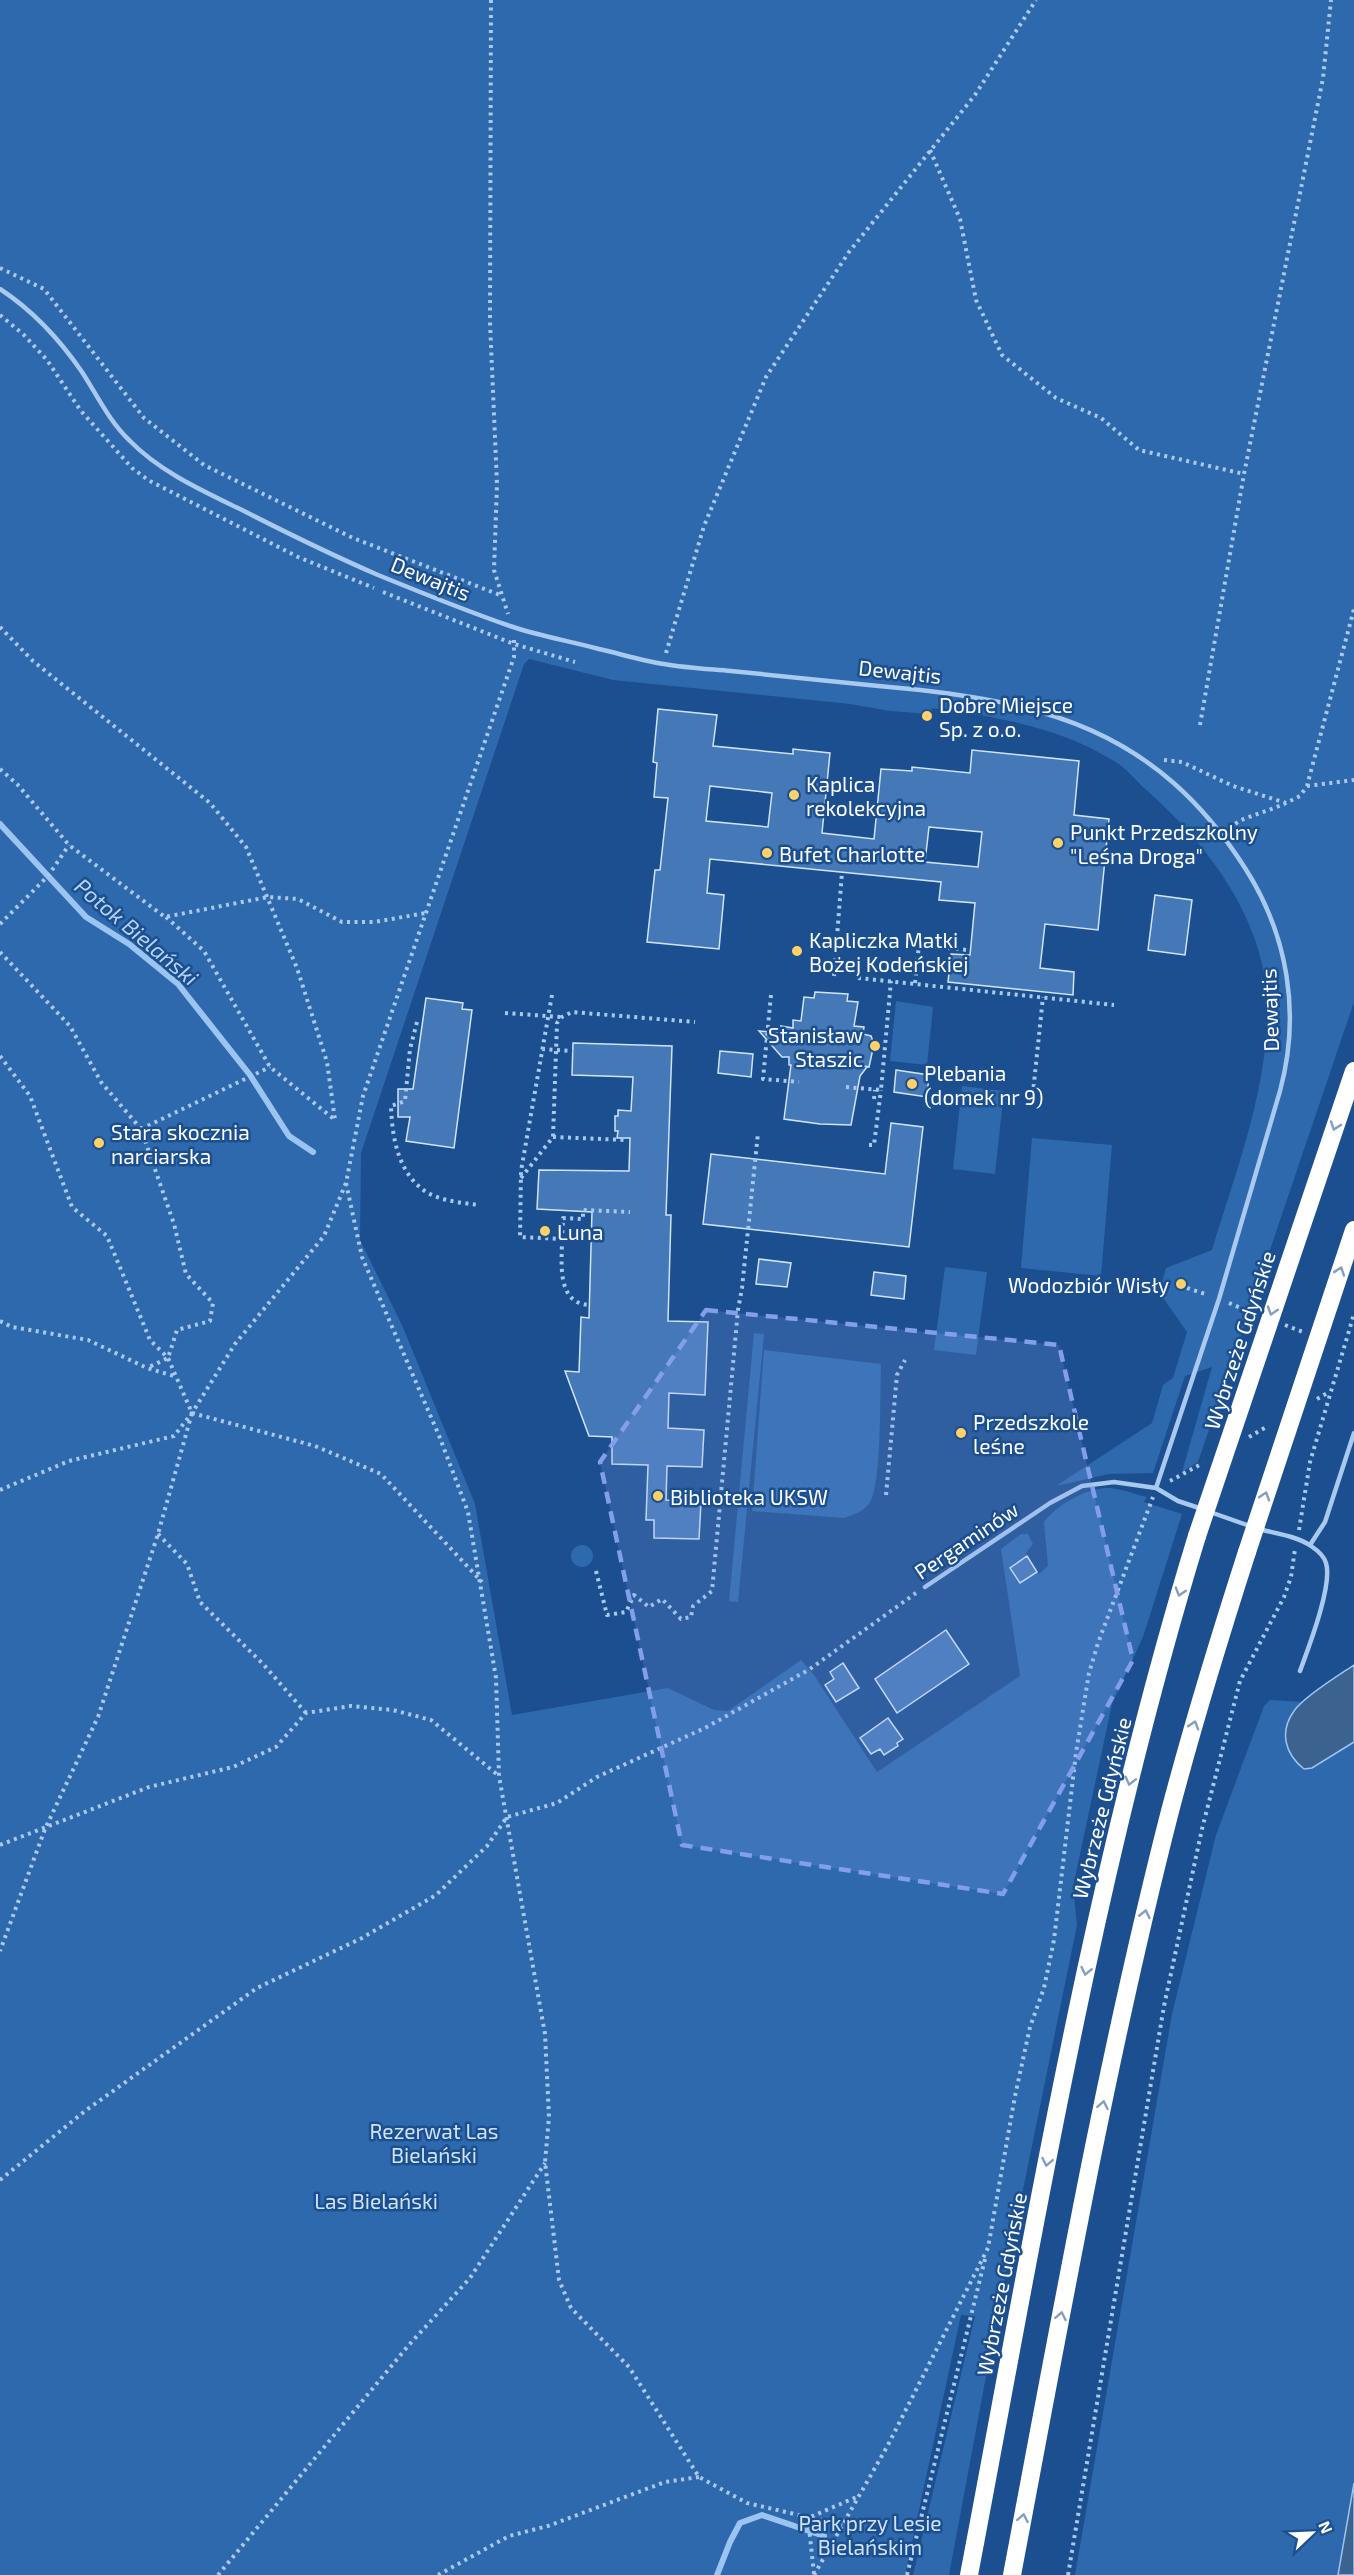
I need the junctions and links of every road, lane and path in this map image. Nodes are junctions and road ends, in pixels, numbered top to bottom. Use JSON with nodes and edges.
{"nodes":[{"id":1,"x":491,"y":0,"type":"edge"},
{"id":2,"x":1036,"y":0,"type":"edge"},
{"id":3,"x":1331,"y":0,"type":"edge"},
{"id":4,"x":930,"y":150,"type":"junction"},
{"id":5,"x":0,"y":268,"type":"edge"},
{"id":6,"x":0,"y":289,"type":"edge"},
{"id":7,"x":1244,"y":474,"type":"junction"},
{"id":8,"x":501,"y":595,"type":"junction"},
{"id":9,"x":1354,"y":609,"type":"edge"},
{"id":10,"x":1354,"y":622,"type":"edge"},
{"id":11,"x":0,"y":627,"type":"edge"},
{"id":12,"x":514,"y":628,"type":"junction"},
{"id":13,"x":1348,"y":629,"type":"junction"},
{"id":14,"x":663,"y":664,"type":"junction"},
{"id":15,"x":1200,"y":725,"type":"dead end"},
{"id":16,"x":1141,"y":758,"type":"junction"},
{"id":17,"x":0,"y":769,"type":"edge"},
{"id":18,"x":1354,"y":780,"type":"edge"},
{"id":19,"x":1307,"y":786,"type":"junction"},
{"id":20,"x":1286,"y":803,"type":"junction"},
{"id":21,"x":1221,"y":834,"type":"junction"},
{"id":22,"x":69,"y":845,"type":"junction"},
{"id":23,"x":842,"y":872,"type":"dead end"},
{"id":24,"x":268,"y":897,"type":"junction"},
{"id":25,"x":426,"y":913,"type":"junction"},
{"id":26,"x":165,"y":917,"type":"junction"},
{"id":27,"x":0,"y":924,"type":"edge"},
{"id":28,"x":967,"y":950,"type":"dead end"},
{"id":29,"x":0,"y":952,"type":"edge"},
{"id":30,"x":834,"y":976,"type":"dead end"},
{"id":31,"x":858,"y":978,"type":"dead end"},
{"id":32,"x":891,"y":981,"type":"junction"},
{"id":33,"x":915,"y":983,"type":"junction"},
{"id":34,"x":552,"y":995,"type":"dead end"},
{"id":35,"x":771,"y":995,"type":"dead end"},
{"id":36,"x":1043,"y":997,"type":"junction"},
{"id":37,"x":1114,"y":1005,"type":"dead end"},
{"id":38,"x":505,"y":1013,"type":"dead end"},
{"id":39,"x":548,"y":1017,"type":"junction"},
{"id":40,"x":562,"y":1017,"type":"junction"},
{"id":41,"x":417,"y":1022,"type":"dead end"},
{"id":42,"x":695,"y":1022,"type":"dead end"},
{"id":43,"x":542,"y":1049,"type":"junction"},
{"id":44,"x":556,"y":1050,"type":"junction"},
{"id":45,"x":573,"y":1051,"type":"dead end"},
{"id":46,"x":0,"y":1056,"type":"edge"},
{"id":47,"x":270,"y":1067,"type":"junction"},
{"id":48,"x":1354,"y":1071,"type":"edge"},
{"id":49,"x":799,"y":1082,"type":"dead end"},
{"id":50,"x":846,"y":1087,"type":"dead end"},
{"id":51,"x":875,"y":1090,"type":"junction"},
{"id":52,"x":881,"y":1090,"type":"junction"},
{"id":53,"x":874,"y":1099,"type":"dead end"},
{"id":54,"x":1032,"y":1102,"type":"dead end"},
{"id":55,"x":141,"y":1129,"type":"junction"},
{"id":56,"x":758,"y":1133,"type":"dead end"},
{"id":57,"x":553,"y":1137,"type":"junction"},
{"id":58,"x":625,"y":1138,"type":"dead end"},
{"id":59,"x":868,"y":1144,"type":"dead end"},
{"id":60,"x":521,"y":1178,"type":"junction"},
{"id":61,"x":346,"y":1184,"type":"junction"},
{"id":62,"x":479,"y":1205,"type":"dead end"},
{"id":63,"x":630,"y":1212,"type":"dead end"},
{"id":64,"x":1354,"y":1230,"type":"edge"},
{"id":65,"x":562,"y":1239,"type":"junction"},
{"id":66,"x":1187,"y":1288,"type":"dead end"},
{"id":67,"x":1218,"y":1299,"type":"junction"},
{"id":68,"x":589,"y":1305,"type":"dead end"},
{"id":69,"x":1354,"y":1314,"type":"edge"},
{"id":70,"x":0,"y":1321,"type":"edge"},
{"id":71,"x":168,"y":1358,"type":"junction"},
{"id":72,"x":905,"y":1359,"type":"dead end"},
{"id":73,"x":147,"y":1368,"type":"junction"},
{"id":74,"x":174,"y":1376,"type":"junction"},
{"id":75,"x":192,"y":1413,"type":"junction"},
{"id":76,"x":1354,"y":1433,"type":"edge"},
{"id":77,"x":1156,"y":1488,"type":"junction"},
{"id":78,"x":0,"y":1490,"type":"edge"},
{"id":79,"x":886,"y":1495,"type":"dead end"},
{"id":80,"x":158,"y":1533,"type":"junction"},
{"id":81,"x":1297,"y":1540,"type":"junction"},
{"id":82,"x":1310,"y":1545,"type":"junction"},
{"id":83,"x":596,"y":1570,"type":"dead end"},
{"id":84,"x":482,"y":1583,"type":"junction"},
{"id":85,"x":925,"y":1587,"type":"joint"},
{"id":86,"x":1300,"y":1671,"type":"dead end"},
{"id":87,"x":306,"y":1713,"type":"junction"},
{"id":88,"x":500,"y":1776,"type":"junction"},
{"id":89,"x":507,"y":1817,"type":"junction"},
{"id":90,"x":45,"y":1829,"type":"junction"},
{"id":91,"x":0,"y":1845,"type":"edge"},
{"id":92,"x":0,"y":1951,"type":"edge"},
{"id":93,"x":545,"y":2162,"type":"junction"},
{"id":94,"x":0,"y":2180,"type":"edge"},
{"id":95,"x":988,"y":2248,"type":"junction"},
{"id":96,"x":699,"y":2476,"type":"junction"},
{"id":97,"x":859,"y":2496,"type":"junction"},
{"id":98,"x":808,"y":2518,"type":"junction"},
{"id":99,"x":842,"y":2525,"type":"junction"},
{"id":100,"x":218,"y":2575,"type":"edge"},
{"id":101,"x":438,"y":2575,"type":"edge"},
{"id":102,"x":814,"y":2575,"type":"edge"},
{"id":103,"x":908,"y":2575,"type":"edge"},
{"id":104,"x":969,"y":2575,"type":"edge"},
{"id":105,"x":1012,"y":2575,"type":"edge"},
{"id":106,"x":1068,"y":2575,"type":"edge"}],
"edges":[{"from":1,"to":8,"type":"path"},
{"from":2,"to":4,"type":"path"},
{"from":3,"to":7,"type":"path"},
{"from":4,"to":7,"type":"path"},
{"from":4,"to":14,"type":"path"},
{"from":5,"to":8,"type":"path"},
{"from":6,"to":12,"type":"lane","name":"Dewajtis"},
{"from":7,"to":15,"type":"path"},
{"from":8,"to":12,"type":"path"},
{"from":9,"to":13,"type":"path"},
{"from":10,"to":13,"type":"path"},
{"from":11,"to":24,"type":"path"},
{"from":12,"to":14,"type":"lane","name":"Dewajtis"},
{"from":12,"to":25,"type":"path"},
{"from":13,"to":19,"type":"path"},
{"from":14,"to":16,"type":"lane","name":"Dewajtis"},
{"from":16,"to":20,"type":"path"},
{"from":16,"to":21,"type":"lane","name":"Dewajtis"},
{"from":17,"to":22,"type":"path"},
{"from":18,"to":19,"type":"path"},
{"from":19,"to":20,"type":"path"},
{"from":20,"to":21,"type":"path"},
{"from":21,"to":67,"type":"lane","name":"Dewajtis"},
{"from":22,"to":26,"type":"path"},
{"from":22,"to":27,"type":"path"},
{"from":23,"to":30,"type":"path"},
{"from":24,"to":25,"type":"path"},
{"from":24,"to":26,"type":"path"},
{"from":24,"to":47,"type":"path"},
{"from":25,"to":61,"type":"path"},
{"from":26,"to":47,"type":"path"},
{"from":28,"to":33,"type":"path"},
{"from":29,"to":55,"type":"path"},
{"from":31,"to":32,"type":"path"},
{"from":32,"to":33,"type":"path"},
{"from":32,"to":52,"type":"path"},
{"from":33,"to":36,"type":"path"},
{"from":34,"to":39,"type":"path"},
{"from":35,"to":49,"type":"path"},
{"from":36,"to":37,"type":"path"},
{"from":36,"to":54,"type":"path"},
{"from":38,"to":39,"type":"path"},
{"from":39,"to":40,"type":"path"},
{"from":39,"to":43,"type":"path"},
{"from":40,"to":42,"type":"path"},
{"from":40,"to":44,"type":"path"},
{"from":41,"to":62,"type":"path"},
{"from":43,"to":44,"type":"path"},
{"from":43,"to":60,"type":"path"},
{"from":44,"to":45,"type":"path"},
{"from":44,"to":57,"type":"path"},
{"from":46,"to":71,"type":"path"},
{"from":47,"to":55,"type":"path"},
{"from":48,"to":104,"type":"highway","name":"Wybrzeże Gdyńskie","one_way":true,"bridge":true},
{"from":50,"to":51,"type":"path"},
{"from":51,"to":52,"type":"path"},
{"from":51,"to":53,"type":"path"},
{"from":52,"to":59,"type":"path"},
{"from":55,"to":71,"type":"path"},
{"from":56,"to":83,"type":"path"},
{"from":57,"to":58,"type":"path"},
{"from":57,"to":60,"type":"path"},
{"from":60,"to":65,"type":"path"},
{"from":61,"to":75,"type":"path"},
{"from":61,"to":84,"type":"path"},
{"from":63,"to":65,"type":"path"},
{"from":105,"to":64,"type":"highway","one_way":true,"bridge":true},
{"from":65,"to":68,"type":"path"},
{"from":66,"to":67,"type":"path"},
{"from":67,"to":77,"type":"lane","name":"Dewajtis"},
{"from":69,"to":81,"type":"path"},
{"from":70,"to":73,"type":"path"},
{"from":71,"to":73,"type":"path"},
{"from":71,"to":74,"type":"path"},
{"from":72,"to":79,"type":"path"},
{"from":73,"to":74,"type":"path"},
{"from":74,"to":75,"type":"path"},
{"from":75,"to":78,"type":"path"},
{"from":75,"to":80,"type":"path"},
{"from":75,"to":84,"type":"path"},
{"from":76,"to":82,"type":"lane"},
{"from":77,"to":81,"type":"lane"},
{"from":77,"to":85,"type":"lane","name":"Pergaminów"},
{"from":77,"to":95,"type":"path"},
{"from":80,"to":87,"type":"path"},
{"from":80,"to":90,"type":"path"},
{"from":81,"to":82,"type":"lane"},
{"from":81,"to":106,"type":"path"},
{"from":82,"to":86,"type":"lane"},
{"from":84,"to":88,"type":"path"},
{"from":85,"to":89,"type":"path","name":"Pergaminów"},
{"from":87,"to":88,"type":"path"},
{"from":87,"to":90,"type":"path"},
{"from":88,"to":89,"type":"path"},
{"from":89,"to":93,"type":"path"},
{"from":89,"to":94,"type":"path"},
{"from":90,"to":91,"type":"path"},
{"from":90,"to":92,"type":"path"},
{"from":93,"to":96,"type":"path"},
{"from":93,"to":100,"type":"path"},
{"from":95,"to":97,"type":"path"},
{"from":95,"to":103,"type":"path"},
{"from":96,"to":98,"type":"path"},
{"from":96,"to":101,"type":"path"},
{"from":97,"to":98,"type":"path"},
{"from":97,"to":99,"type":"path"},
{"from":98,"to":99,"type":"path"},
{"from":98,"to":102,"type":"path"},
{"from":99,"to":102,"type":"path"}]}
